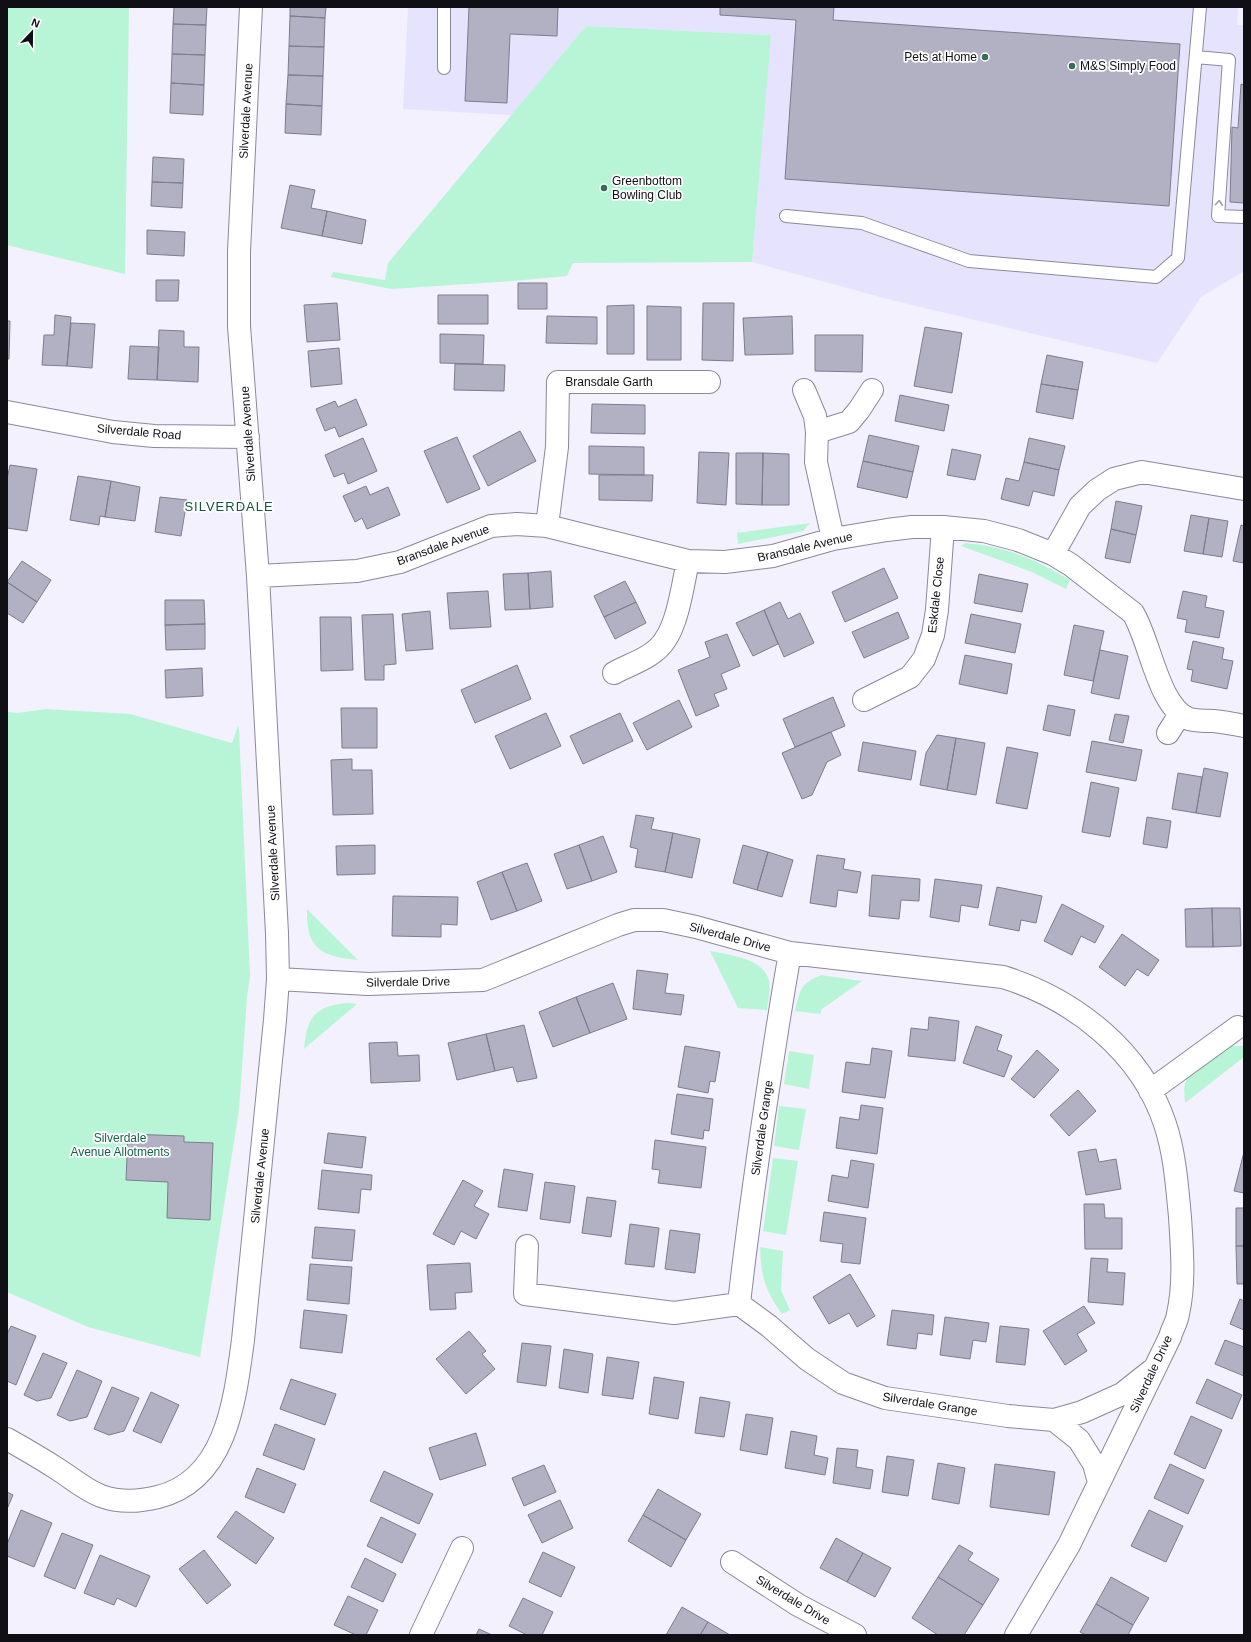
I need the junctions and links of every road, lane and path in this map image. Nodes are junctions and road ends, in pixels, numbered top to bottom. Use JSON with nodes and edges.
{"nodes":[{"id":1,"x":250,"y":7,"type":"edge"},
{"id":2,"x":444,"y":7,"type":"edge"},
{"id":3,"x":1200,"y":7,"type":"edge"},
{"id":4,"x":1196,"y":57,"type":"junction"},
{"id":5,"x":444,"y":68,"type":"dead end"},
{"id":6,"x":786,"y":216,"type":"dead end"},
{"id":7,"x":1244,"y":217,"type":"edge"},
{"id":8,"x":709,"y":382,"type":"dead end"},
{"id":9,"x":804,"y":390,"type":"dead end"},
{"id":10,"x":872,"y":390,"type":"dead end"},
{"id":11,"x":7,"y":412,"type":"edge"},
{"id":12,"x":817,"y":432,"type":"junction"},
{"id":13,"x":248,"y":437,"type":"junction"},
{"id":14,"x":1244,"y":489,"type":"edge"},
{"id":15,"x":547,"y":526,"type":"junction"},
{"id":16,"x":943,"y":527,"type":"junction"},
{"id":17,"x":833,"y":539,"type":"junction"},
{"id":18,"x":1052,"y":554,"type":"junction"},
{"id":19,"x":688,"y":561,"type":"junction"},
{"id":20,"x":258,"y":576,"type":"junction"},
{"id":21,"x":614,"y":673,"type":"dead end"},
{"id":22,"x":864,"y":700,"type":"dead end"},
{"id":23,"x":1180,"y":714,"type":"junction"},
{"id":24,"x":1244,"y":726,"type":"edge"},
{"id":25,"x":1168,"y":733,"type":"dead end"},
{"id":26,"x":790,"y":953,"type":"junction"},
{"id":27,"x":278,"y":979,"type":"junction"},
{"id":28,"x":1238,"y":1027,"type":"dead end"},
{"id":29,"x":1150,"y":1091,"type":"junction"},
{"id":30,"x":527,"y":1246,"type":"dead end"},
{"id":31,"x":739,"y":1304,"type":"junction"},
{"id":32,"x":1155,"y":1368,"type":"junction"},
{"id":33,"x":1054,"y":1420,"type":"junction"},
{"id":34,"x":7,"y":1439,"type":"edge"},
{"id":35,"x":1099,"y":1482,"type":"junction"},
{"id":36,"x":462,"y":1548,"type":"dead end"},
{"id":37,"x":732,"y":1562,"type":"dead end"},
{"id":38,"x":421,"y":1635,"type":"edge"},
{"id":39,"x":855,"y":1635,"type":"edge"},
{"id":40,"x":1016,"y":1635,"type":"edge"}],
"edges":[{"from":1,"to":13,"type":"street","name":"Silverdale Avenue"},
{"from":2,"to":5,"type":"lane"},
{"from":3,"to":4,"type":"lane"},
{"from":4,"to":6,"type":"lane"},
{"from":7,"to":4,"type":"lane","one_way":true},
{"from":8,"to":15,"type":"street","name":"Bransdale Garth"},
{"from":9,"to":12,"type":"street"},
{"from":10,"to":12,"type":"street"},
{"from":11,"to":13,"type":"street","name":"Silverdale Road"},
{"from":12,"to":17,"type":"street"},
{"from":13,"to":20,"type":"street","name":"Silverdale Avenue"},
{"from":14,"to":18,"type":"street"},
{"from":15,"to":19,"type":"street","name":"Bransdale Avenue"},
{"from":15,"to":20,"type":"street","name":"Bransdale Avenue"},
{"from":16,"to":17,"type":"street","name":"Bransdale Avenue"},
{"from":16,"to":18,"type":"street","name":"Bransdale Avenue"},
{"from":16,"to":22,"type":"street","name":"Eskdale Close"},
{"from":17,"to":19,"type":"street","name":"Bransdale Avenue"},
{"from":18,"to":23,"type":"street","name":"Bransdale Avenue"},
{"from":19,"to":21,"type":"street"},
{"from":20,"to":27,"type":"street","name":"Silverdale Avenue"},
{"from":23,"to":24,"type":"street"},
{"from":23,"to":25,"type":"street"},
{"from":26,"to":27,"type":"street","name":"Silverdale Drive"},
{"from":26,"to":29,"type":"street","name":"Silverdale Drive"},
{"from":26,"to":31,"type":"street","name":"Silverdale Grange"},
{"from":27,"to":34,"type":"street","name":"Silverdale Avenue"},
{"from":28,"to":29,"type":"street"},
{"from":29,"to":32,"type":"street","name":"Silverdale Drive"},
{"from":30,"to":31,"type":"street"},
{"from":31,"to":33,"type":"street","name":"Silverdale Grange"},
{"from":32,"to":33,"type":"street","name":"Silverdale Grange"},
{"from":32,"to":35,"type":"street","name":"Silverdale Drive"},
{"from":33,"to":35,"type":"street"},
{"from":35,"to":40,"type":"street","name":"Silverdale Drive"},
{"from":36,"to":38,"type":"street"},
{"from":37,"to":39,"type":"street","name":"Silverdale Drive"}]}
